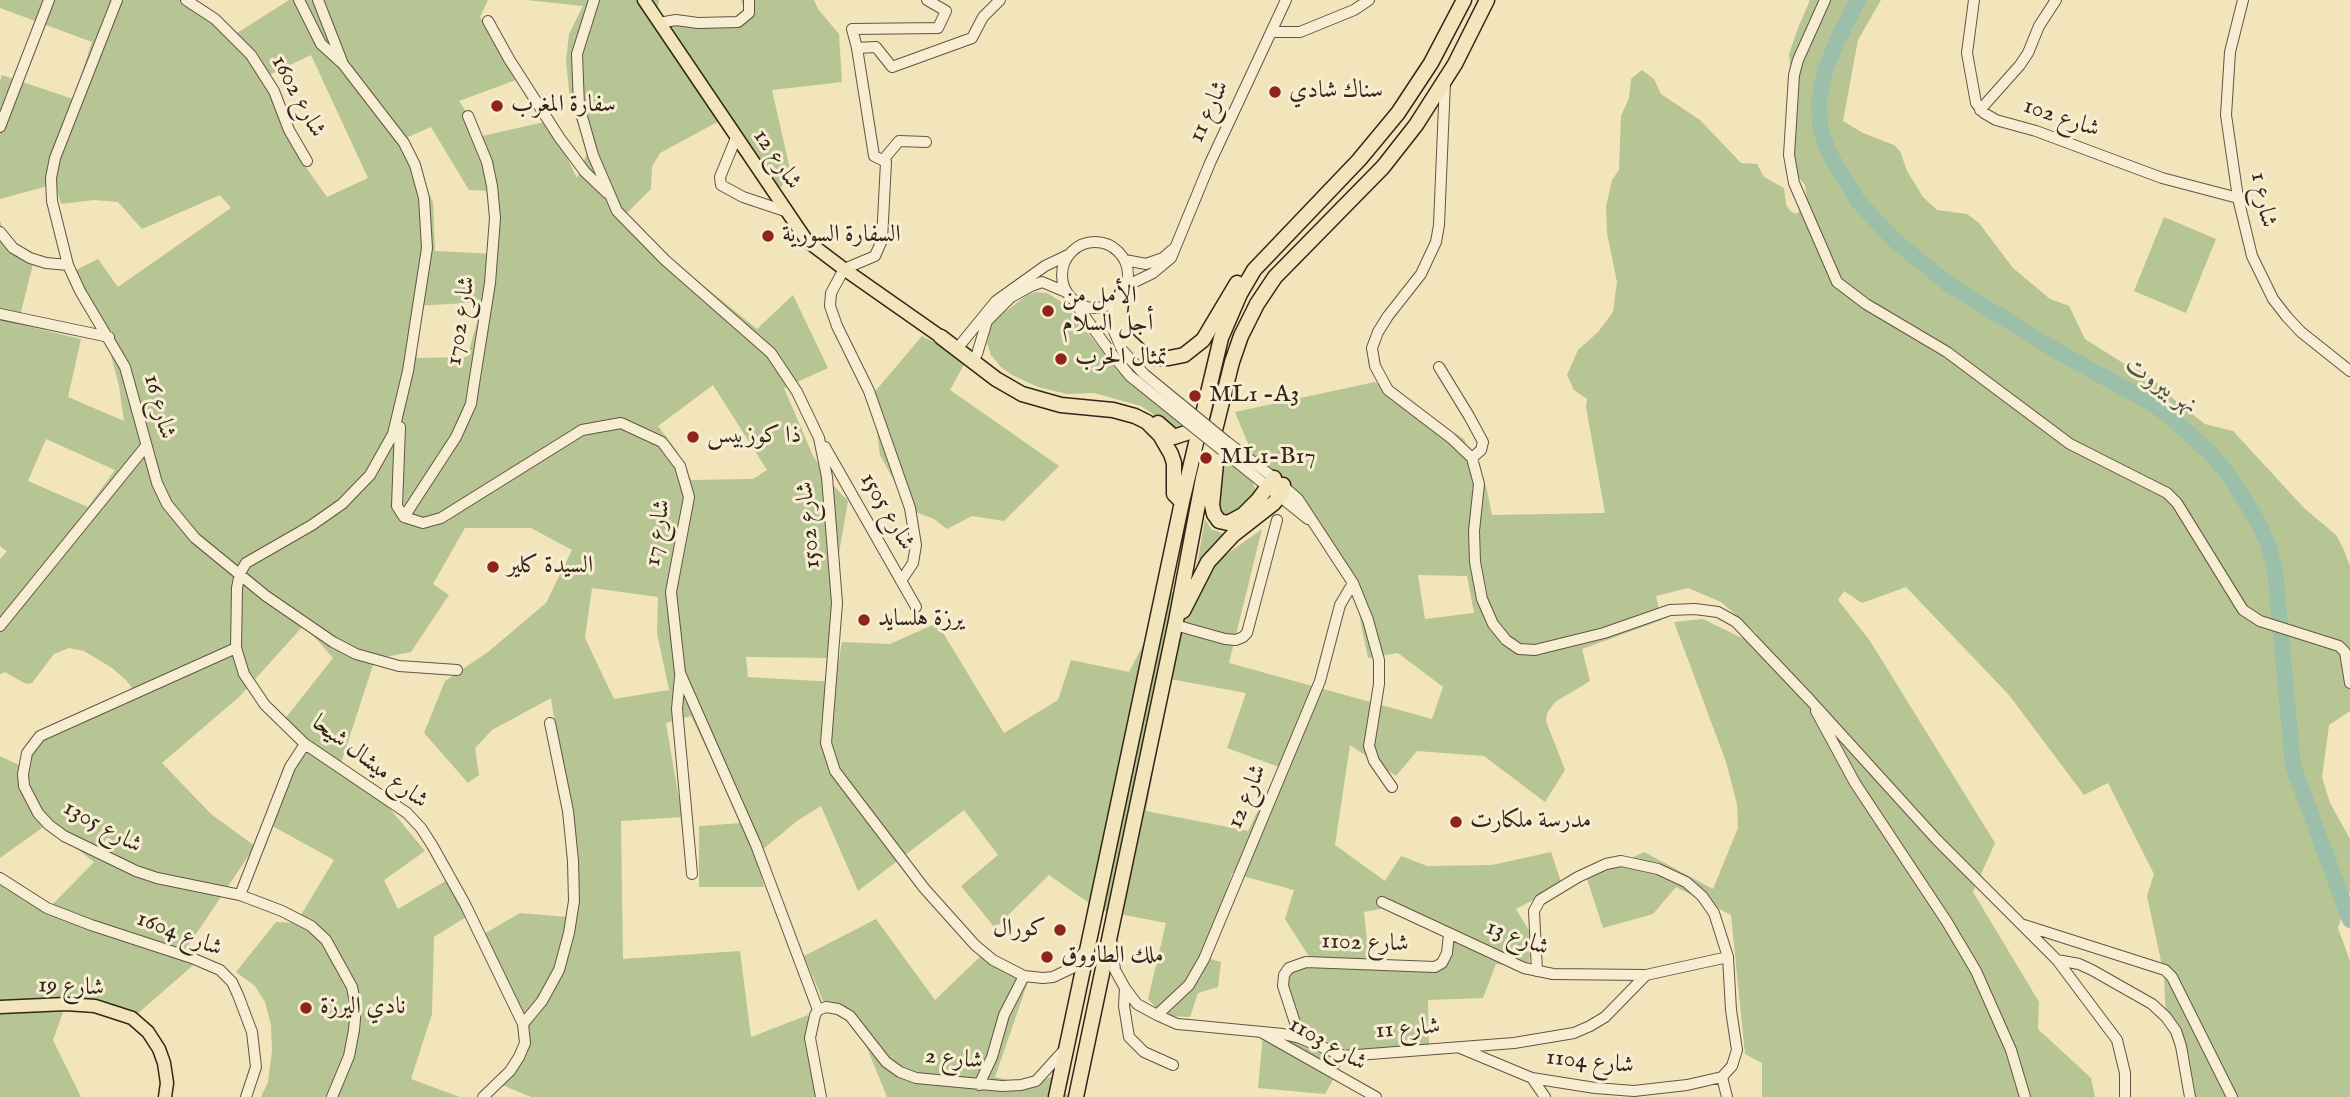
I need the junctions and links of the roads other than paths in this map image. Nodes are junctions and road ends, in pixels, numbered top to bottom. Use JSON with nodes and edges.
{"nodes":[{"id":1,"x":49,"y":0,"type":"edge"},
{"id":2,"x":117,"y":0,"type":"edge"},
{"id":3,"x":186,"y":0,"type":"edge"},
{"id":4,"x":299,"y":0,"type":"edge"},
{"id":5,"x":318,"y":0,"type":"edge"},
{"id":6,"x":594,"y":0,"type":"edge"},
{"id":7,"x":644,"y":0,"type":"edge"},
{"id":8,"x":749,"y":0,"type":"edge"},
{"id":9,"x":928,"y":0,"type":"edge"},
{"id":10,"x":1000,"y":0,"type":"edge"},
{"id":11,"x":1286,"y":0,"type":"edge"},
{"id":12,"x":1369,"y":0,"type":"edge"},
{"id":13,"x":1464,"y":0,"type":"edge"},
{"id":14,"x":1487,"y":0,"type":"edge"},
{"id":15,"x":1825,"y":0,"type":"edge"},
{"id":16,"x":1974,"y":0,"type":"edge"},
{"id":17,"x":2056,"y":0,"type":"edge"},
{"id":18,"x":2244,"y":0,"type":"edge"},
{"id":19,"x":488,"y":21,"type":"dead end"},
{"id":20,"x":659,"y":23,"type":"junction"},
{"id":21,"x":1270,"y":32,"type":"junction"},
{"id":22,"x":857,"y":48,"type":"junction"},
{"id":23,"x":343,"y":64,"type":"junction"},
{"id":24,"x":1445,"y":82,"type":"junction"},
{"id":25,"x":1980,"y":110,"type":"junction"},
{"id":26,"x":468,"y":116,"type":"dead end"},
{"id":27,"x":0,"y":127,"type":"edge"},
{"id":28,"x":736,"y":138,"type":"junction"},
{"id":29,"x":926,"y":142,"type":"dead end"},
{"id":30,"x":883,"y":160,"type":"junction"},
{"id":31,"x":307,"y":161,"type":"dead end"},
{"id":32,"x":610,"y":196,"type":"junction"},
{"id":33,"x":2238,"y":198,"type":"junction"},
{"id":34,"x":785,"y":211,"type":"junction"},
{"id":35,"x":0,"y":232,"type":"edge"},
{"id":36,"x":1178,"y":245,"type":"junction"},
{"id":37,"x":1068,"y":254,"type":"junction"},
{"id":38,"x":1125,"y":260,"type":"junction"},
{"id":39,"x":68,"y":265,"type":"junction"},
{"id":40,"x":844,"y":269,"type":"junction"},
{"id":41,"x":1254,"y":270,"type":"junction"},
{"id":42,"x":1123,"y":292,"type":"junction"},
{"id":43,"x":1068,"y":295,"type":"junction"},
{"id":44,"x":0,"y":314,"type":"edge"},
{"id":45,"x":109,"y":337,"type":"junction"},
{"id":46,"x":941,"y":337,"type":"joint"},
{"id":47,"x":957,"y":346,"type":"junction"},
{"id":48,"x":975,"y":357,"type":"junction"},
{"id":49,"x":1439,"y":367,"type":"dead end"},
{"id":50,"x":2350,"y":372,"type":"edge"},
{"id":51,"x":1223,"y":397,"type":"junction"},
{"id":52,"x":400,"y":408,"type":"junction"},
{"id":53,"x":1199,"y":423,"type":"junction"},
{"id":54,"x":819,"y":438,"type":"junction"},
{"id":55,"x":146,"y":446,"type":"junction"},
{"id":56,"x":1224,"y":446,"type":"junction"},
{"id":57,"x":1472,"y":458,"type":"junction"},
{"id":58,"x":1277,"y":486,"type":"junction"},
{"id":59,"x":1182,"y":502,"type":"junction"},
{"id":60,"x":404,"y":517,"type":"junction"},
{"id":61,"x":1277,"y":520,"type":"dead end"},
{"id":62,"x":240,"y":573,"type":"junction"},
{"id":63,"x":901,"y":581,"type":"junction"},
{"id":64,"x":1353,"y":583,"type":"junction"},
{"id":65,"x":916,"y":607,"type":"dead end"},
{"id":66,"x":1175,"y":623,"type":"junction"},
{"id":67,"x":0,"y":626,"type":"edge"},
{"id":68,"x":236,"y":648,"type":"junction"},
{"id":69,"x":457,"y":670,"type":"dead end"},
{"id":70,"x":680,"y":673,"type":"junction"},
{"id":71,"x":2350,"y":683,"type":"edge"},
{"id":72,"x":1810,"y":700,"type":"junction"},
{"id":73,"x":550,"y":723,"type":"dead end"},
{"id":74,"x":305,"y":744,"type":"junction"},
{"id":75,"x":1392,"y":787,"type":"dead end"},
{"id":76,"x":692,"y":874,"type":"dead end"},
{"id":77,"x":0,"y":878,"type":"edge"},
{"id":78,"x":240,"y":895,"type":"junction"},
{"id":79,"x":1382,"y":902,"type":"dead end"},
{"id":80,"x":2021,"y":923,"type":"junction"},
{"id":81,"x":1112,"y":931,"type":"junction"},
{"id":82,"x":1449,"y":934,"type":"junction"},
{"id":83,"x":1090,"y":942,"type":"junction"},
{"id":84,"x":1728,"y":957,"type":"junction"},
{"id":85,"x":2057,"y":960,"type":"junction"},
{"id":86,"x":1537,"y":971,"type":"junction"},
{"id":87,"x":1646,"y":975,"type":"junction"},
{"id":88,"x":1024,"y":976,"type":"junction"},
{"id":89,"x":1125,"y":988,"type":"junction"},
{"id":90,"x":0,"y":1007,"type":"edge"},
{"id":91,"x":818,"y":1010,"type":"junction"},
{"id":92,"x":1157,"y":1015,"type":"junction"},
{"id":93,"x":523,"y":1024,"type":"junction"},
{"id":94,"x":1257,"y":1030,"type":"junction"},
{"id":95,"x":1300,"y":1038,"type":"junction"},
{"id":96,"x":1066,"y":1048,"type":"junction"},
{"id":97,"x":1459,"y":1048,"type":"junction"},
{"id":98,"x":1173,"y":1065,"type":"dead end"},
{"id":99,"x":1722,"y":1077,"type":"junction"},
{"id":100,"x":1532,"y":1078,"type":"junction"},
{"id":101,"x":1036,"y":1081,"type":"junction"},
{"id":102,"x":979,"y":1085,"type":"junction"},
{"id":103,"x":1057,"y":1094,"type":"edge"},
{"id":104,"x":165,"y":1097,"type":"edge"},
{"id":105,"x":246,"y":1097,"type":"edge"},
{"id":106,"x":332,"y":1097,"type":"edge"},
{"id":107,"x":483,"y":1097,"type":"edge"},
{"id":108,"x":821,"y":1097,"type":"edge"},
{"id":109,"x":1076,"y":1097,"type":"edge"},
{"id":110,"x":1376,"y":1097,"type":"edge"},
{"id":111,"x":1545,"y":1097,"type":"edge"},
{"id":112,"x":1727,"y":1097,"type":"edge"},
{"id":113,"x":2025,"y":1097,"type":"edge"},
{"id":114,"x":2125,"y":1097,"type":"edge"},
{"id":115,"x":2190,"y":1097,"type":"edge"},
{"id":116,"x":2232,"y":1097,"type":"edge"}],
"edges":[{"from":1,"to":27,"type":"street"},
{"from":2,"to":39,"type":"street","name":"شارع 16"},
{"from":3,"to":31,"type":"street","name":"شارع 1602"},
{"from":4,"to":23,"type":"street"},
{"from":5,"to":23,"type":"street"},
{"from":6,"to":32,"type":"street","name":"شارع 1502"},
{"from":7,"to":20,"type":"main road","name":"شارع 12"},
{"from":8,"to":20,"type":"street"},
{"from":9,"to":22,"type":"street"},
{"from":10,"to":22,"type":"street"},
{"from":11,"to":21,"type":"street","name":"شارع 11"},
{"from":12,"to":21,"type":"street"},
{"from":13,"to":41,"type":"highway"},
{"from":14,"to":24,"type":"highway"},
{"from":15,"to":71,"type":"street"},
{"from":16,"to":25,"type":"street"},
{"from":17,"to":25,"type":"street"},
{"from":18,"to":33,"type":"street","name":"شارع 1"},
{"from":19,"to":32,"type":"street"},
{"from":20,"to":28,"type":"main road","name":"شارع 12"},
{"from":21,"to":36,"type":"street","name":"شارع 11"},
{"from":22,"to":30,"type":"street"},
{"from":23,"to":52,"type":"street"},
{"from":24,"to":51,"type":"highway"},
{"from":24,"to":57,"type":"street"},
{"from":25,"to":33,"type":"street","name":"شارع 102"},
{"from":26,"to":60,"type":"street","name":"شارع 1702"},
{"from":28,"to":34,"type":"main road","name":"شارع 12"},
{"from":28,"to":34,"type":"street"},
{"from":29,"to":30,"type":"street"},
{"from":30,"to":40,"type":"street"},
{"from":32,"to":54,"type":"street","name":"شارع 1502"},
{"from":33,"to":50,"type":"street","name":"شارع 1"},
{"from":34,"to":40,"type":"main road","name":"شارع 12"},
{"from":35,"to":39,"type":"street"},
{"from":36,"to":38,"type":"street"},
{"from":36,"to":42,"type":"street","name":"شارع 11"},
{"from":37,"to":38,"type":"street"},
{"from":37,"to":43,"type":"street"},
{"from":37,"to":47,"type":"street"},
{"from":38,"to":42,"type":"street"},
{"from":39,"to":45,"type":"street","name":"شارع 16"},
{"from":40,"to":46,"type":"main road","name":"شارع 12"},
{"from":40,"to":63,"type":"street"},
{"from":41,"to":42,"type":"highway"},
{"from":41,"to":53,"type":"highway"},
{"from":42,"to":43,"type":"street"},
{"from":42,"to":56,"type":"street","bridge":true},
{"from":43,"to":48,"type":"street"},
{"from":43,"to":56,"type":"street","bridge":true},
{"from":44,"to":45,"type":"street"},
{"from":45,"to":55,"type":"street","name":"شارع 16"},
{"from":46,"to":47,"type":"highway"},
{"from":47,"to":48,"type":"highway"},
{"from":48,"to":53,"type":"highway"},
{"from":48,"to":59,"type":"highway"},
{"from":49,"to":57,"type":"street"},
{"from":51,"to":58,"type":"highway"},
{"from":51,"to":66,"type":"highway"},
{"from":52,"to":60,"type":"street"},
{"from":52,"to":62,"type":"street"},
{"from":53,"to":59,"type":"highway"},
{"from":54,"to":63,"type":"street","name":"شارع 1505"},
{"from":54,"to":88,"type":"street","name":"شارع 1502"},
{"from":55,"to":62,"type":"street","name":"شارع 16"},
{"from":55,"to":67,"type":"street"},
{"from":56,"to":58,"type":"street"},
{"from":57,"to":72,"type":"street"},
{"from":58,"to":64,"type":"street"},
{"from":58,"to":66,"type":"highway"},
{"from":59,"to":83,"type":"highway"},
{"from":60,"to":70,"type":"street","name":"شارع 17"},
{"from":61,"to":66,"type":"street"},
{"from":62,"to":68,"type":"street","name":"شارع ميشال شيحا"},
{"from":62,"to":69,"type":"street","name":"شارع 16"},
{"from":63,"to":65,"type":"street","name":"شارع 1505"},
{"from":64,"to":75,"type":"street"},
{"from":64,"to":92,"type":"street","name":"شارع 12"},
{"from":66,"to":81,"type":"highway"},
{"from":68,"to":74,"type":"street","name":"شارع ميشال شيحا"},
{"from":68,"to":78,"type":"street","name":"شارع 1305"},
{"from":70,"to":76,"type":"street"},
{"from":70,"to":91,"type":"street","name":"شارع 17"},
{"from":72,"to":80,"type":"street"},
{"from":72,"to":113,"type":"street"},
{"from":73,"to":93,"type":"street"},
{"from":74,"to":78,"type":"street"},
{"from":74,"to":93,"type":"street","name":"شارع ميشال شيحا"},
{"from":77,"to":105,"type":"street","name":"شارع 1604"},
{"from":78,"to":106,"type":"street","name":"شارع 1305"},
{"from":79,"to":82,"type":"street","name":"شارع 13"},
{"from":80,"to":85,"type":"street"},
{"from":80,"to":116,"type":"street"},
{"from":81,"to":89,"type":"street"},
{"from":81,"to":109,"type":"highway"},
{"from":82,"to":86,"type":"street","name":"شارع 13"},
{"from":82,"to":95,"type":"street","name":"شارع 1102"},
{"from":83,"to":88,"type":"street"},
{"from":83,"to":96,"type":"highway"},
{"from":84,"to":86,"type":"street"},
{"from":84,"to":87,"type":"street","name":"شارع 13"},
{"from":84,"to":99,"type":"street"},
{"from":85,"to":114,"type":"street"},
{"from":85,"to":115,"type":"street"},
{"from":86,"to":87,"type":"street","name":"شارع 13"},
{"from":87,"to":97,"type":"street","name":"شارع 11"},
{"from":88,"to":102,"type":"street"},
{"from":89,"to":92,"type":"street","name":"شارع 11"},
{"from":89,"to":98,"type":"street"},
{"from":90,"to":104,"type":"main road","name":"شارع 19"},
{"from":91,"to":102,"type":"street","name":"شارع 2"},
{"from":91,"to":108,"type":"street"},
{"from":92,"to":94,"type":"street","name":"شارع 11"},
{"from":93,"to":107,"type":"street"},
{"from":94,"to":95,"type":"street","name":"شارع 11"},
{"from":94,"to":110,"type":"street","name":"شارع 1103"},
{"from":95,"to":97,"type":"street","name":"شارع 11"},
{"from":96,"to":101,"type":"street"},
{"from":96,"to":103,"type":"highway"},
{"from":97,"to":100,"type":"street","name":"شارع 1104"},
{"from":99,"to":100,"type":"street","name":"شارع 1104"},
{"from":99,"to":112,"type":"street"},
{"from":100,"to":111,"type":"street"},
{"from":101,"to":102,"type":"street","name":"شارع 2"},
{"from":101,"to":103,"type":"street","name":"شارع 2"}]}
